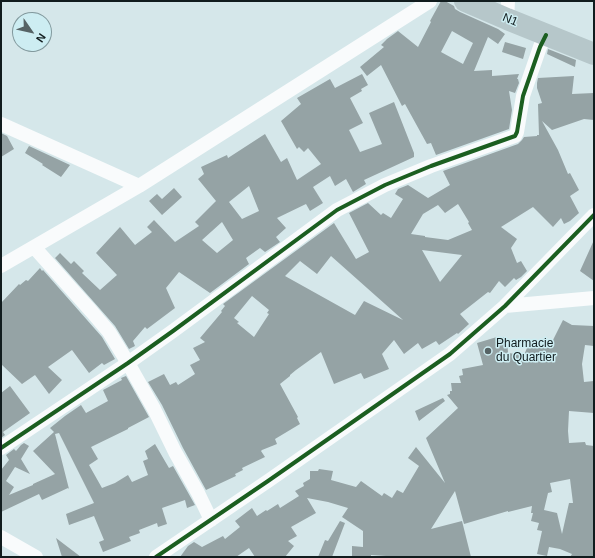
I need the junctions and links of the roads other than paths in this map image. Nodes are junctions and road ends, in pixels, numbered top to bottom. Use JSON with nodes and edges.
{"nodes":[{"id":1,"x":430,"y":1,"type":"edge"},
{"id":2,"x":465,"y":1,"type":"edge"},
{"id":3,"x":508,"y":10,"type":"edge"},
{"id":4,"x":540,"y":32,"type":"junction"},
{"id":5,"x":593,"y":49,"type":"edge"},
{"id":6,"x":1,"y":124,"type":"edge"},
{"id":7,"x":139,"y":186,"type":"junction"},
{"id":8,"x":594,"y":215,"type":"edge"},
{"id":9,"x":34,"y":247,"type":"junction"},
{"id":10,"x":1,"y":266,"type":"edge"},
{"id":11,"x":594,"y":298,"type":"edge"},
{"id":12,"x":505,"y":306,"type":"junction"},
{"id":13,"x":128,"y":363,"type":"junction"},
{"id":14,"x":1,"y":448,"type":"edge"},
{"id":15,"x":211,"y":520,"type":"junction"},
{"id":16,"x":1,"y":537,"type":"edge"},
{"id":17,"x":36,"y":557,"type":"edge"},
{"id":18,"x":156,"y":557,"type":"edge"}],
"edges":[{"from":1,"to":7,"type":"street"},
{"from":2,"to":3,"type":"highway","name":"N1"},
{"from":3,"to":4,"type":"highway","name":"N1"},
{"from":4,"to":5,"type":"highway","name":"N1"},
{"from":4,"to":13,"type":"street"},
{"from":6,"to":7,"type":"street"},
{"from":7,"to":9,"type":"street"},
{"from":8,"to":12,"type":"street"},
{"from":9,"to":10,"type":"street"},
{"from":9,"to":13,"type":"street"},
{"from":11,"to":12,"type":"street"},
{"from":12,"to":15,"type":"street"},
{"from":13,"to":14,"type":"street"},
{"from":13,"to":15,"type":"street"},
{"from":15,"to":18,"type":"street"},
{"from":16,"to":17,"type":"street"}]}
